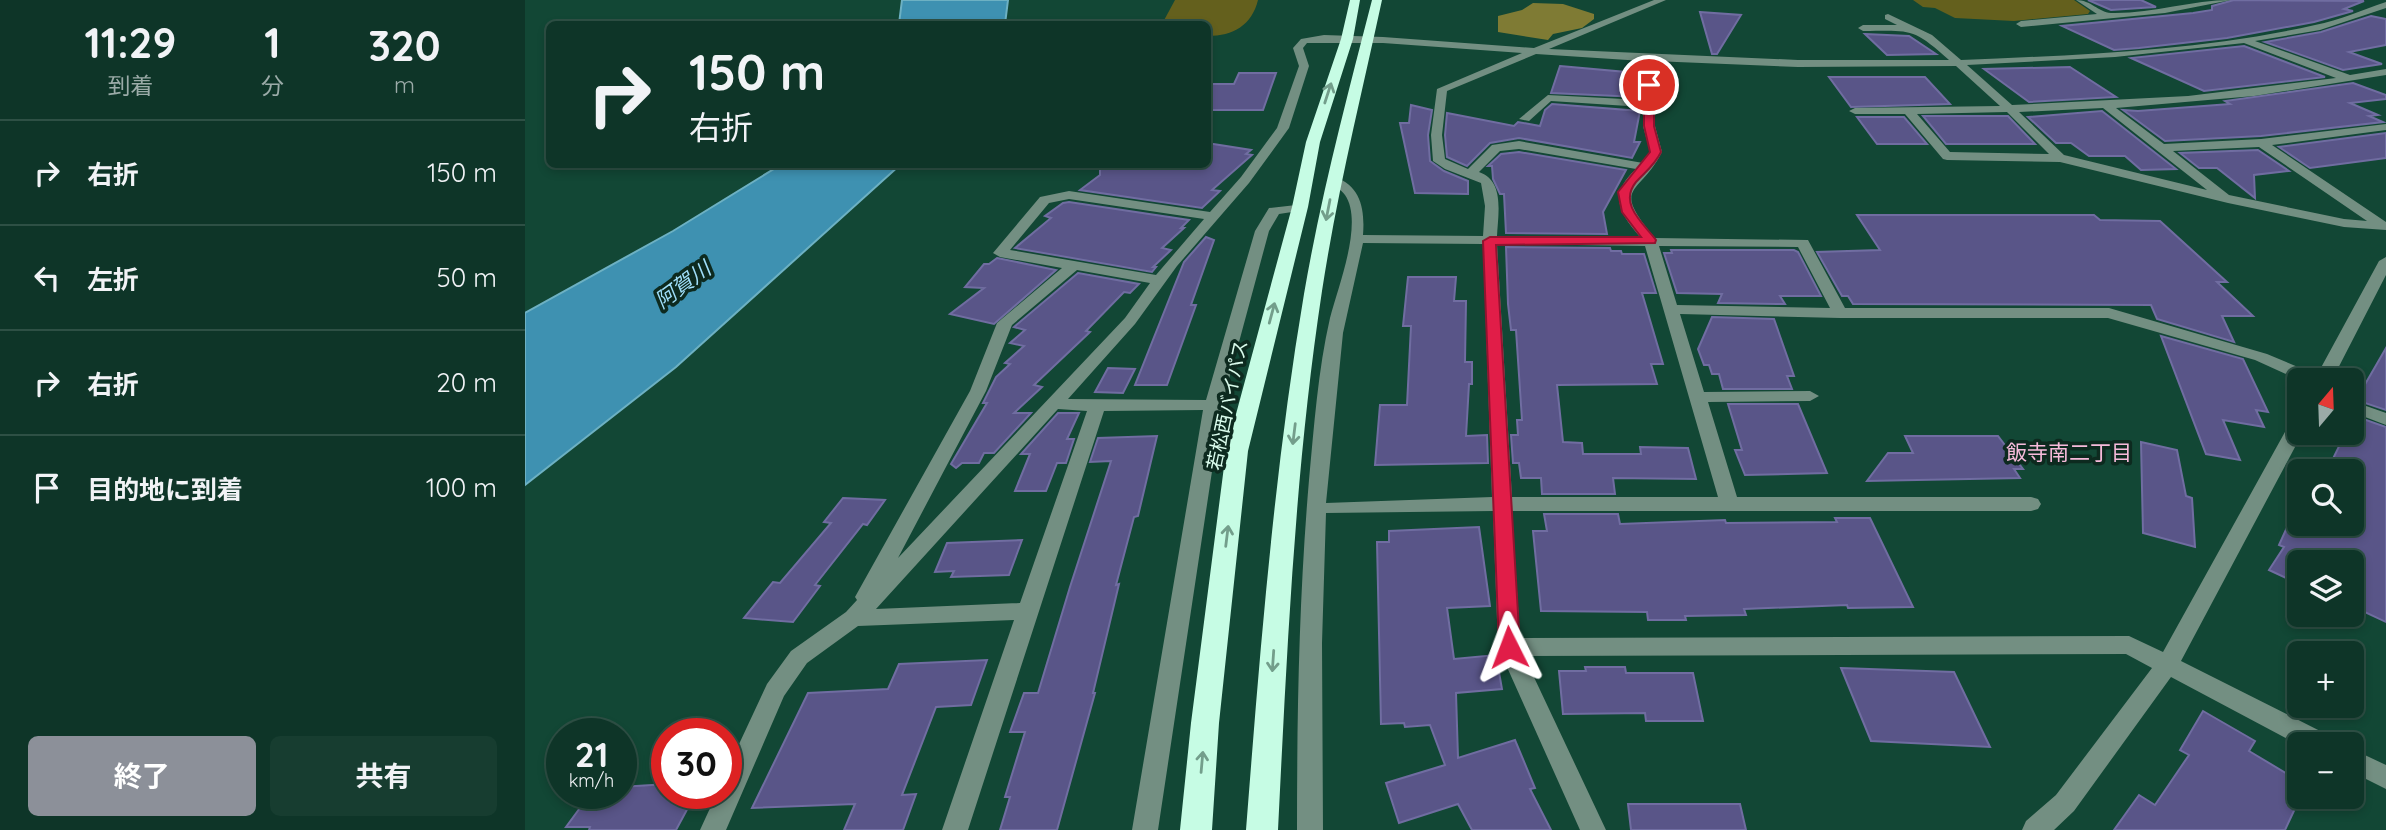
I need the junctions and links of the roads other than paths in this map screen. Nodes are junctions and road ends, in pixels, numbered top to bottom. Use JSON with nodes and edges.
{"nodes":[{"id":1,"x":1355,"y":0,"type":"edge"},
{"id":2,"x":1377,"y":0,"type":"edge"},
{"id":3,"x":1663,"y":0,"type":"edge"},
{"id":4,"x":2080,"y":0,"type":"edge"},
{"id":5,"x":2227,"y":0,"type":"edge"},
{"id":6,"x":2386,"y":5,"type":"edge"},
{"id":7,"x":2105,"y":15,"type":"junction"},
{"id":8,"x":1888,"y":17,"type":"dead end"},
{"id":9,"x":2021,"y":24,"type":"dead end"},
{"id":10,"x":1863,"y":28,"type":"dead end"},
{"id":11,"x":1910,"y":28,"type":"junction"},
{"id":12,"x":1358,"y":39,"type":"junction"},
{"id":13,"x":2245,"y":39,"type":"junction"},
{"id":14,"x":1531,"y":51,"type":"junction"},
{"id":15,"x":1648,"y":59,"type":"junction"},
{"id":16,"x":1958,"y":63,"type":"junction"},
{"id":17,"x":2386,"y":72,"type":"edge"},
{"id":18,"x":2364,"y":77,"type":"junction"},
{"id":19,"x":2351,"y":79,"type":"junction"},
{"id":20,"x":2386,"y":84,"type":"edge"},
{"id":21,"x":1649,"y":104,"type":"junction"},
{"id":22,"x":2104,"y":104,"type":"junction"},
{"id":23,"x":2010,"y":109,"type":"junction"},
{"id":24,"x":1908,"y":110,"type":"junction"},
{"id":25,"x":1855,"y":111,"type":"dead end"},
{"id":26,"x":1525,"y":120,"type":"dead end"},
{"id":27,"x":2386,"y":127,"type":"edge"},
{"id":28,"x":2261,"y":143,"type":"junction"},
{"id":29,"x":2164,"y":148,"type":"junction"},
{"id":30,"x":2060,"y":158,"type":"junction"},
{"id":31,"x":1645,"y":167,"type":"junction"},
{"id":32,"x":1470,"y":174,"type":"junction"},
{"id":33,"x":1335,"y":181,"type":"junction"},
{"id":34,"x":2228,"y":199,"type":"junction"},
{"id":35,"x":1300,"y":207,"type":"junction"},
{"id":36,"x":1213,"y":216,"type":"junction"},
{"id":37,"x":2385,"y":227,"type":"edge"},
{"id":38,"x":1355,"y":239,"type":"junction"},
{"id":39,"x":1650,"y":240,"type":"junction"},
{"id":40,"x":1490,"y":241,"type":"junction"},
{"id":41,"x":2386,"y":261,"type":"edge"},
{"id":42,"x":1074,"y":265,"type":"junction"},
{"id":43,"x":1160,"y":280,"type":"junction"},
{"id":44,"x":1671,"y":309,"type":"junction"},
{"id":45,"x":1840,"y":313,"type":"junction"},
{"id":46,"x":2287,"y":368,"type":"edge"},
{"id":47,"x":2329,"y":368,"type":"edge"},
{"id":48,"x":1810,"y":396,"type":"dead end"},
{"id":49,"x":1697,"y":397,"type":"junction"},
{"id":50,"x":1053,"y":403,"type":"junction"},
{"id":51,"x":1213,"y":405,"type":"junction"},
{"id":52,"x":1097,"y":406,"type":"junction"},
{"id":53,"x":2364,"y":411,"type":"edge"},
{"id":54,"x":2386,"y":419,"type":"edge"},
{"id":55,"x":2287,"y":445,"type":"edge"},
{"id":56,"x":1501,"y":504,"type":"junction"},
{"id":57,"x":2031,"y":504,"type":"dead end"},
{"id":58,"x":1730,"y":505,"type":"junction"},
{"id":59,"x":1332,"y":509,"type":"dead end"},
{"id":60,"x":1030,"y":611,"type":"junction"},
{"id":61,"x":854,"y":618,"type":"junction"},
{"id":62,"x":1509,"y":647,"type":"junction"},
{"id":63,"x":2168,"y":664,"type":"junction"},
{"id":64,"x":2298,"y":732,"type":"edge"},
{"id":65,"x":2364,"y":766,"type":"edge"},
{"id":66,"x":2386,"y":778,"type":"edge"},
{"id":67,"x":713,"y":830,"type":"edge"},
{"id":68,"x":955,"y":830,"type":"edge"},
{"id":69,"x":1145,"y":830,"type":"edge"},
{"id":70,"x":1196,"y":830,"type":"edge"},
{"id":71,"x":1262,"y":830,"type":"edge"},
{"id":72,"x":1310,"y":830,"type":"edge"},
{"id":73,"x":1594,"y":830,"type":"edge"},
{"id":74,"x":2035,"y":830,"type":"edge"}],
"edges":[{"from":1,"to":12,"type":"highway","name":"若松西バイパス"},
{"from":2,"to":12,"type":"highway","name":"若松西バイパス"},
{"from":3,"to":14,"type":"street"},
{"from":4,"to":7,"type":"street"},
{"from":5,"to":7,"type":"street"},
{"from":6,"to":13,"type":"street"},
{"from":7,"to":9,"type":"street"},
{"from":8,"to":11,"type":"street"},
{"from":10,"to":11,"type":"street"},
{"from":11,"to":16,"type":"street"},
{"from":12,"to":14,"type":"street"},
{"from":12,"to":33,"type":"highway","name":"若松西バイパス"},
{"from":35,"to":12,"type":"highway","name":"若松西バイパス","one_way":true},
{"from":12,"to":36,"type":"street"},
{"from":13,"to":16,"type":"street"},
{"from":13,"to":19,"type":"street"},
{"from":14,"to":15,"type":"street"},
{"from":14,"to":32,"type":"street"},
{"from":15,"to":16,"type":"street"},
{"from":15,"to":21,"type":"street"},
{"from":16,"to":23,"type":"street"},
{"from":17,"to":18,"type":"street"},
{"from":18,"to":19,"type":"street"},
{"from":18,"to":20,"type":"street"},
{"from":19,"to":22,"type":"street"},
{"from":21,"to":26,"type":"street"},
{"from":21,"to":31,"type":"street"},
{"from":22,"to":23,"type":"street"},
{"from":22,"to":29,"type":"street"},
{"from":23,"to":24,"type":"street"},
{"from":23,"to":30,"type":"street"},
{"from":24,"to":25,"type":"street"},
{"from":24,"to":30,"type":"street"},
{"from":27,"to":28,"type":"street"},
{"from":28,"to":29,"type":"street"},
{"from":28,"to":37,"type":"street"},
{"from":29,"to":34,"type":"street"},
{"from":30,"to":34,"type":"street"},
{"from":31,"to":32,"type":"street"},
{"from":31,"to":39,"type":"street"},
{"from":32,"to":40,"type":"street"},
{"from":33,"to":38,"type":"street"},
{"from":33,"to":71,"type":"highway","name":"若松西バイパス","one_way":true},
{"from":34,"to":37,"type":"street"},
{"from":35,"to":51,"type":"street"},
{"from":70,"to":35,"type":"highway","name":"若松西バイパス","one_way":true},
{"from":36,"to":42,"type":"street"},
{"from":36,"to":43,"type":"street"},
{"from":38,"to":40,"type":"street"},
{"from":38,"to":72,"type":"street"},
{"from":39,"to":40,"type":"street"},
{"from":39,"to":44,"type":"street"},
{"from":39,"to":45,"type":"street"},
{"from":40,"to":56,"type":"street"},
{"from":41,"to":47,"type":"street"},
{"from":42,"to":43,"type":"street"},
{"from":42,"to":61,"type":"street"},
{"from":43,"to":50,"type":"street"},
{"from":44,"to":45,"type":"street"},
{"from":44,"to":49,"type":"street"},
{"from":45,"to":46,"type":"street"},
{"from":48,"to":49,"type":"street"},
{"from":49,"to":58,"type":"street"},
{"from":50,"to":52,"type":"street"},
{"from":50,"to":61,"type":"street"},
{"from":51,"to":52,"type":"street"},
{"from":51,"to":69,"type":"street"},
{"from":52,"to":60,"type":"street"},
{"from":53,"to":54,"type":"street"},
{"from":55,"to":63,"type":"street"},
{"from":56,"to":58,"type":"street"},
{"from":56,"to":59,"type":"street"},
{"from":56,"to":62,"type":"street"},
{"from":57,"to":58,"type":"street"},
{"from":60,"to":61,"type":"street"},
{"from":60,"to":68,"type":"street"},
{"from":61,"to":67,"type":"street"},
{"from":62,"to":63,"type":"street"},
{"from":62,"to":73,"type":"street"},
{"from":63,"to":64,"type":"street"},
{"from":63,"to":74,"type":"street"},
{"from":65,"to":66,"type":"street"}]}
